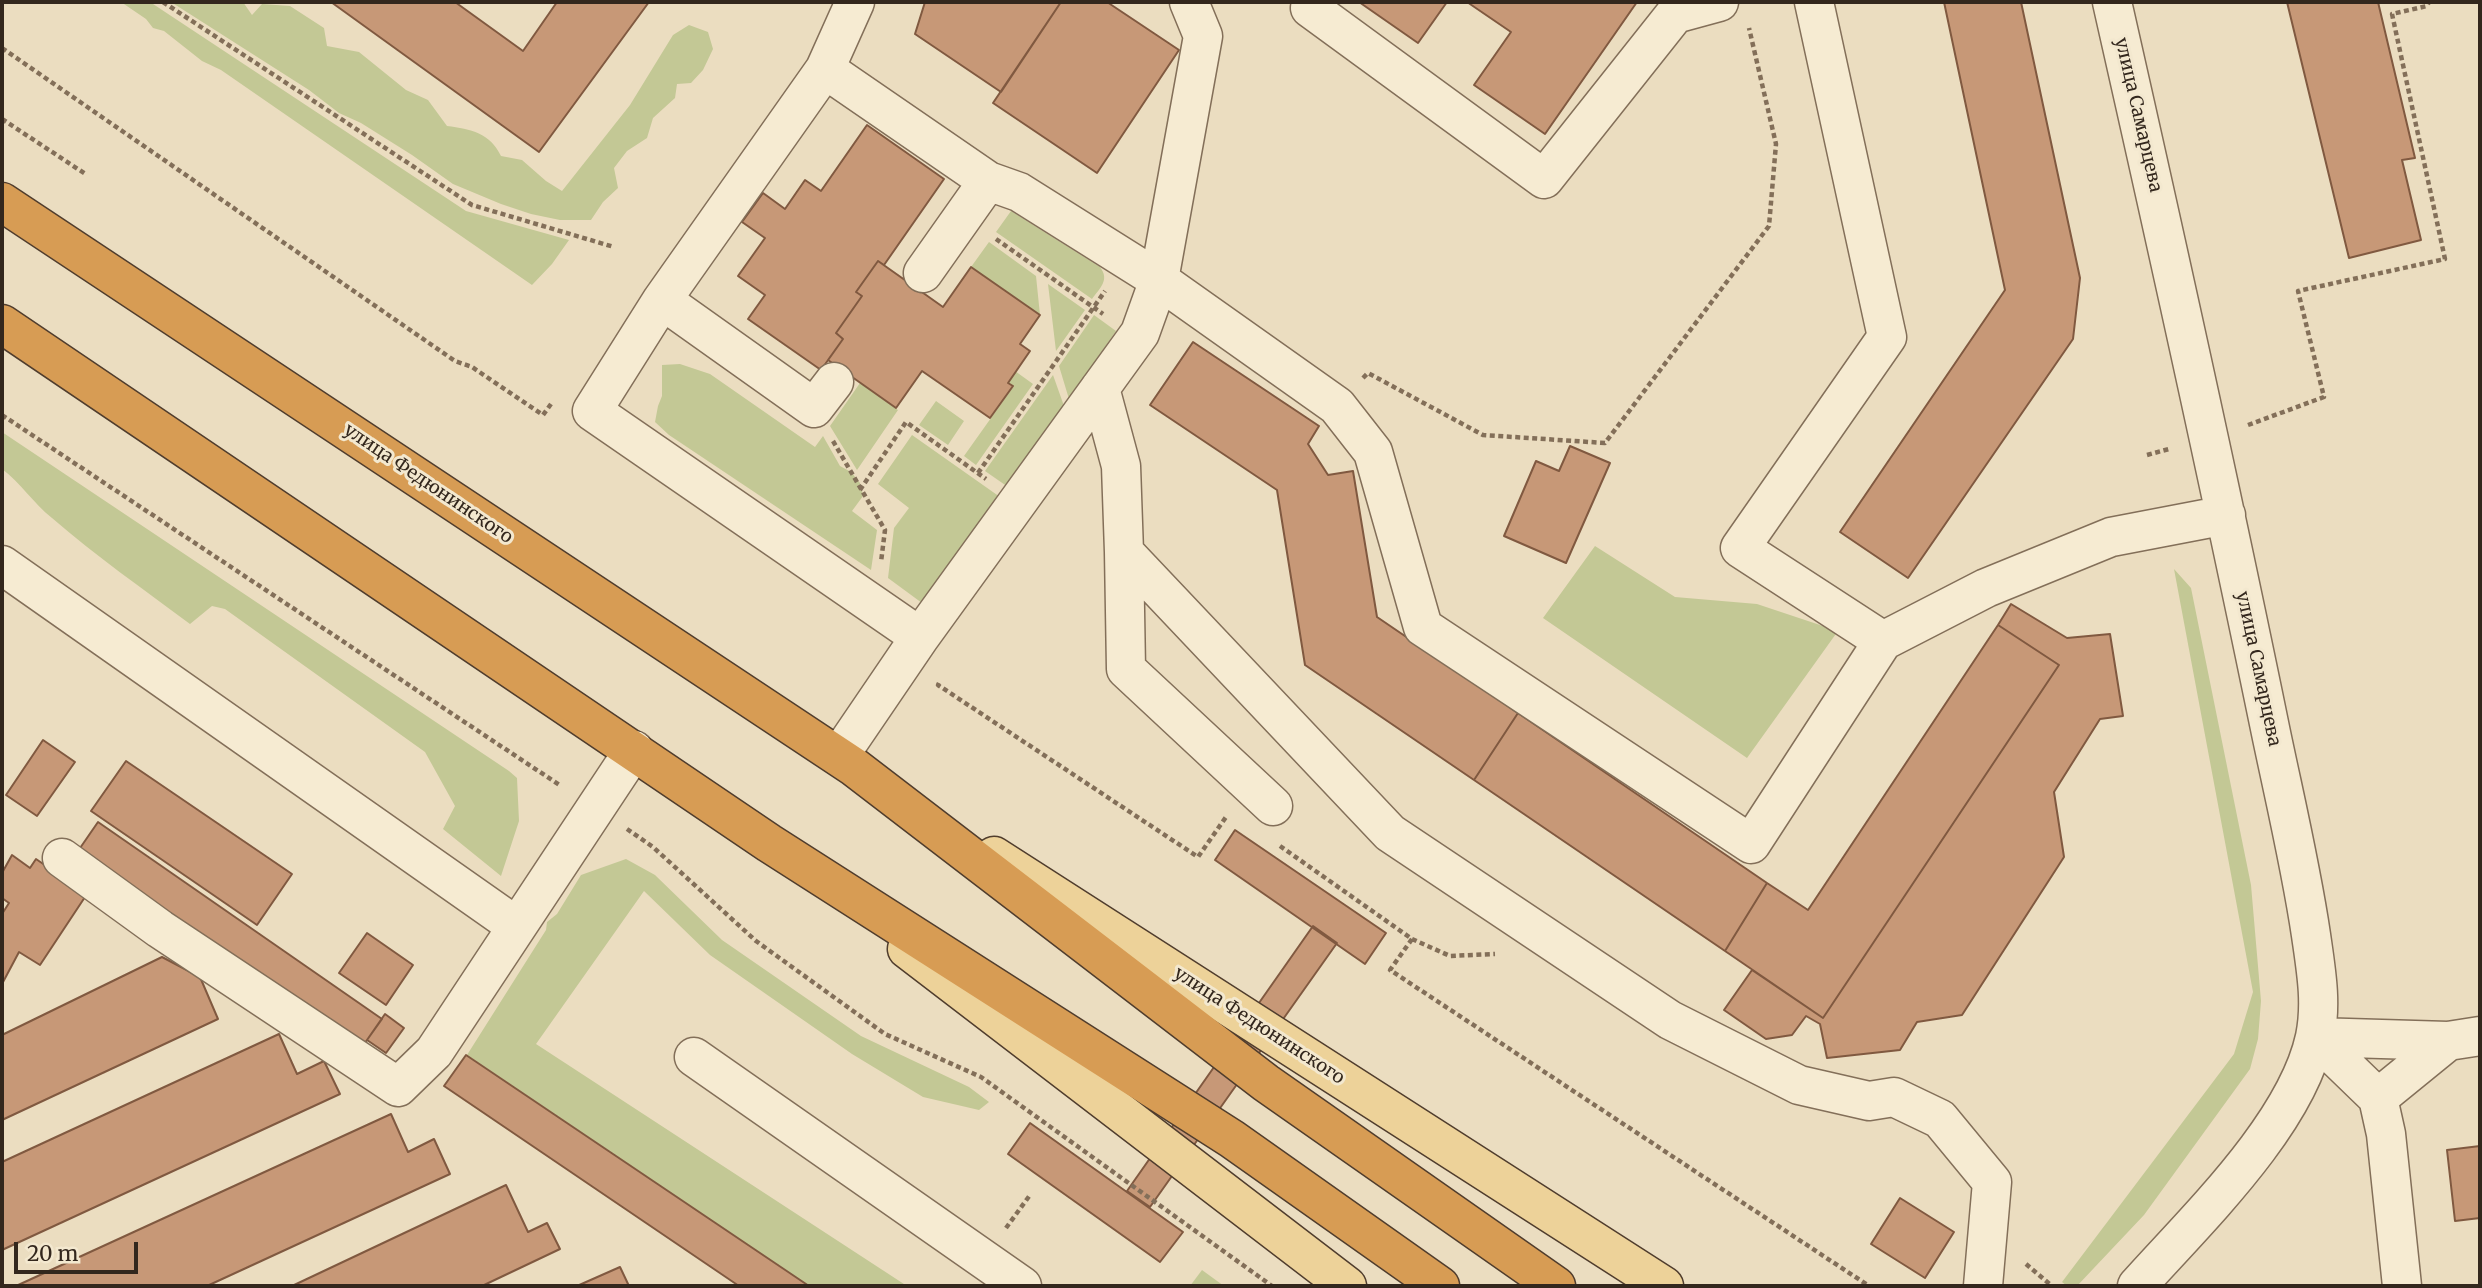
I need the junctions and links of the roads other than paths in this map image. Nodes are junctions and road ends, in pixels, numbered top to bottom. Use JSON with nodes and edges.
{"nodes":[{"id":1,"x":855,"y":2,"type":"edge"},
{"id":2,"x":1189,"y":2,"type":"edge"},
{"id":3,"x":1314,"y":2,"type":"edge"},
{"id":4,"x":1814,"y":2,"type":"edge"},
{"id":5,"x":2112,"y":2,"type":"edge"},
{"id":6,"x":1674,"y":8,"type":"edge"},
{"id":7,"x":1733,"y":8,"type":"edge"},
{"id":8,"x":825,"y":69,"type":"junction"},
{"id":9,"x":988,"y":181,"type":"junction"},
{"id":10,"x":2,"y":202,"type":"edge"},
{"id":11,"x":923,"y":273,"type":"dead end"},
{"id":12,"x":1159,"y":280,"type":"junction"},
{"id":13,"x":662,"y":300,"type":"junction"},
{"id":14,"x":2,"y":324,"type":"edge"},
{"id":15,"x":1100,"y":388,"type":"junction"},
{"id":16,"x":824,"y":395,"type":"road end"},
{"id":17,"x":2226,"y":515,"type":"junction"},
{"id":18,"x":1124,"y":552,"type":"junction"},
{"id":19,"x":2,"y":565,"type":"edge"},
{"id":20,"x":920,"y":637,"type":"junction"},
{"id":21,"x":1883,"y":640,"type":"junction"},
{"id":22,"x":634,"y":750,"type":"junction"},
{"id":23,"x":846,"y":762,"type":"junction"},
{"id":24,"x":1273,"y":806,"type":"dead end"},
{"id":25,"x":769,"y":843,"type":"junction"},
{"id":26,"x":62,"y":858,"type":"dead end"},
{"id":27,"x":516,"y":926,"type":"junction"},
{"id":28,"x":2315,"y":1037,"type":"junction"},
{"id":29,"x":2464,"y":1039,"type":"edge"},
{"id":30,"x":694,"y":1057,"type":"dead end"},
{"id":31,"x":2378,"y":1098,"type":"junction"},
{"id":32,"x":1341,"y":1283,"type":"edge"},
{"id":33,"x":1022,"y":1286,"type":"edge"},
{"id":34,"x":1440,"y":1286,"type":"edge"},
{"id":35,"x":1556,"y":1286,"type":"edge"},
{"id":36,"x":1664,"y":1286,"type":"edge"},
{"id":37,"x":1983,"y":1286,"type":"edge"},
{"id":38,"x":2137,"y":1286,"type":"edge"},
{"id":39,"x":2402,"y":1286,"type":"edge"}],
"edges":[{"from":1,"to":8,"type":"street"},
{"from":2,"to":12,"type":"street"},
{"from":3,"to":6,"type":"street"},
{"from":4,"to":21,"type":"street"},
{"from":5,"to":17,"type":"street","name":"улица Самарцева"},
{"from":6,"to":7,"type":"street"},
{"from":8,"to":9,"type":"street"},
{"from":8,"to":13,"type":"street"},
{"from":9,"to":11,"type":"street"},
{"from":9,"to":12,"type":"street"},
{"from":10,"to":23,"type":"highway","name":"улица Федюнинского"},
{"from":12,"to":15,"type":"street"},
{"from":12,"to":21,"type":"street"},
{"from":13,"to":16,"type":"street"},
{"from":13,"to":20,"type":"street"},
{"from":14,"to":22,"type":"highway"},
{"from":15,"to":18,"type":"street"},
{"from":15,"to":20,"type":"street"},
{"from":17,"to":21,"type":"street"},
{"from":17,"to":28,"type":"street","name":"улица Самарцева"},
{"from":18,"to":24,"type":"street"},
{"from":18,"to":37,"type":"street"},
{"from":19,"to":27,"type":"street"},
{"from":20,"to":23,"type":"street"},
{"from":22,"to":25,"type":"highway"},
{"from":22,"to":27,"type":"street"},
{"from":23,"to":35,"type":"highway","name":"улица Федюнинского"},
{"from":23,"to":36,"type":"main road","name":"улица Федюнинского"},
{"from":25,"to":32,"type":"main road"},
{"from":25,"to":34,"type":"highway"},
{"from":26,"to":27,"type":"street"},
{"from":28,"to":29,"type":"street"},
{"from":28,"to":31,"type":"street"},
{"from":28,"to":38,"type":"street","name":"улица Самарцева"},
{"from":29,"to":31,"type":"street"},
{"from":30,"to":33,"type":"street"},
{"from":31,"to":39,"type":"street"}]}
